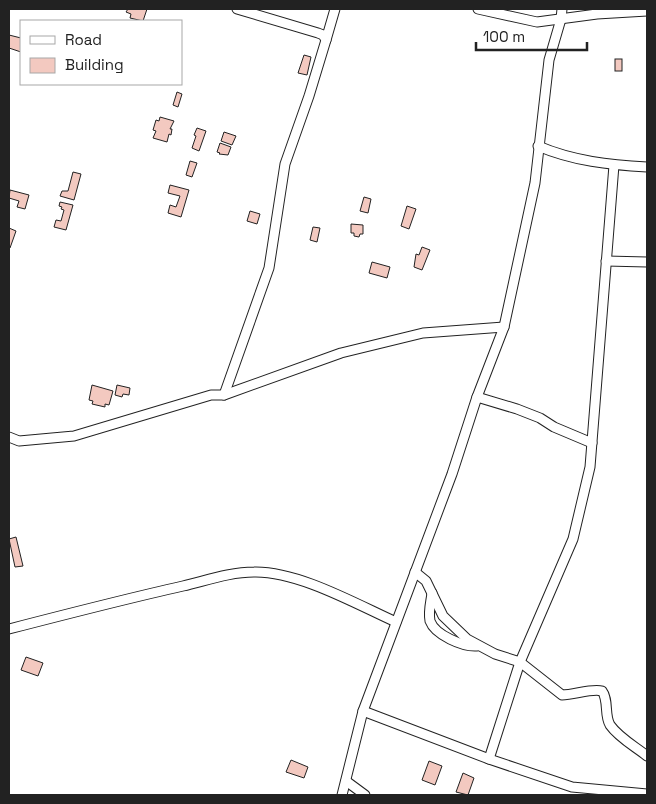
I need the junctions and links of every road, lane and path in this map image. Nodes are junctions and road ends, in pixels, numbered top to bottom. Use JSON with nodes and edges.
{"nodes":[{"id":1,"x":237,"y":9,"type":"edge"},
{"id":2,"x":335,"y":9,"type":"edge"},
{"id":3,"x":478,"y":9,"type":"edge"},
{"id":4,"x":562,"y":9,"type":"edge"},
{"id":5,"x":647,"y":11,"type":"edge"},
{"id":6,"x":561,"y":19,"type":"junction"},
{"id":7,"x":326,"y":40,"type":"junction"},
{"id":8,"x":538,"y":146,"type":"junction"},
{"id":9,"x":614,"y":165,"type":"junction"},
{"id":10,"x":647,"y":167,"type":"edge"},
{"id":11,"x":606,"y":261,"type":"junction"},
{"id":12,"x":647,"y":262,"type":"edge"},
{"id":13,"x":504,"y":327,"type":"junction"},
{"id":14,"x":224,"y":395,"type":"junction"},
{"id":15,"x":476,"y":397,"type":"junction"},
{"id":16,"x":9,"y":437,"type":"edge"},
{"id":17,"x":592,"y":443,"type":"junction"},
{"id":18,"x":415,"y":572,"type":"junction"},
{"id":19,"x":432,"y":592,"type":"junction"},
{"id":20,"x":396,"y":622,"type":"junction"},
{"id":21,"x":9,"y":628,"type":"edge"},
{"id":22,"x":478,"y":646,"type":"junction"},
{"id":23,"x":520,"y":662,"type":"junction"},
{"id":24,"x":363,"y":711,"type":"junction"},
{"id":25,"x":647,"y":756,"type":"edge"},
{"id":26,"x":489,"y":760,"type":"junction"},
{"id":27,"x":346,"y":781,"type":"junction"},
{"id":28,"x":647,"y":794,"type":"edge"},
{"id":29,"x":342,"y":795,"type":"edge"},
{"id":30,"x":365,"y":795,"type":"edge"}],
"edges":[{"from":1,"to":7,"type":"street"},
{"from":2,"to":7,"type":"street"},
{"from":3,"to":6,"type":"street"},
{"from":4,"to":6,"type":"street"},
{"from":5,"to":6,"type":"street"},
{"from":6,"to":8,"type":"street"},
{"from":7,"to":14,"type":"street"},
{"from":8,"to":9,"type":"street"},
{"from":8,"to":13,"type":"street"},
{"from":9,"to":10,"type":"street"},
{"from":9,"to":11,"type":"street"},
{"from":11,"to":12,"type":"street"},
{"from":11,"to":17,"type":"street"},
{"from":13,"to":14,"type":"street"},
{"from":13,"to":15,"type":"street"},
{"from":14,"to":16,"type":"street"},
{"from":15,"to":17,"type":"street"},
{"from":15,"to":18,"type":"street"},
{"from":17,"to":23,"type":"street"},
{"from":18,"to":19,"type":"street"},
{"from":18,"to":20,"type":"street"},
{"from":19,"to":22,"type":"street"},
{"from":19,"to":22,"type":"street"},
{"from":20,"to":21,"type":"street"},
{"from":20,"to":24,"type":"street"},
{"from":22,"to":23,"type":"street"},
{"from":23,"to":25,"type":"street"},
{"from":23,"to":26,"type":"street"},
{"from":24,"to":26,"type":"street"},
{"from":24,"to":27,"type":"street"},
{"from":26,"to":28,"type":"street"},
{"from":27,"to":29,"type":"street"},
{"from":27,"to":30,"type":"street"}]}
